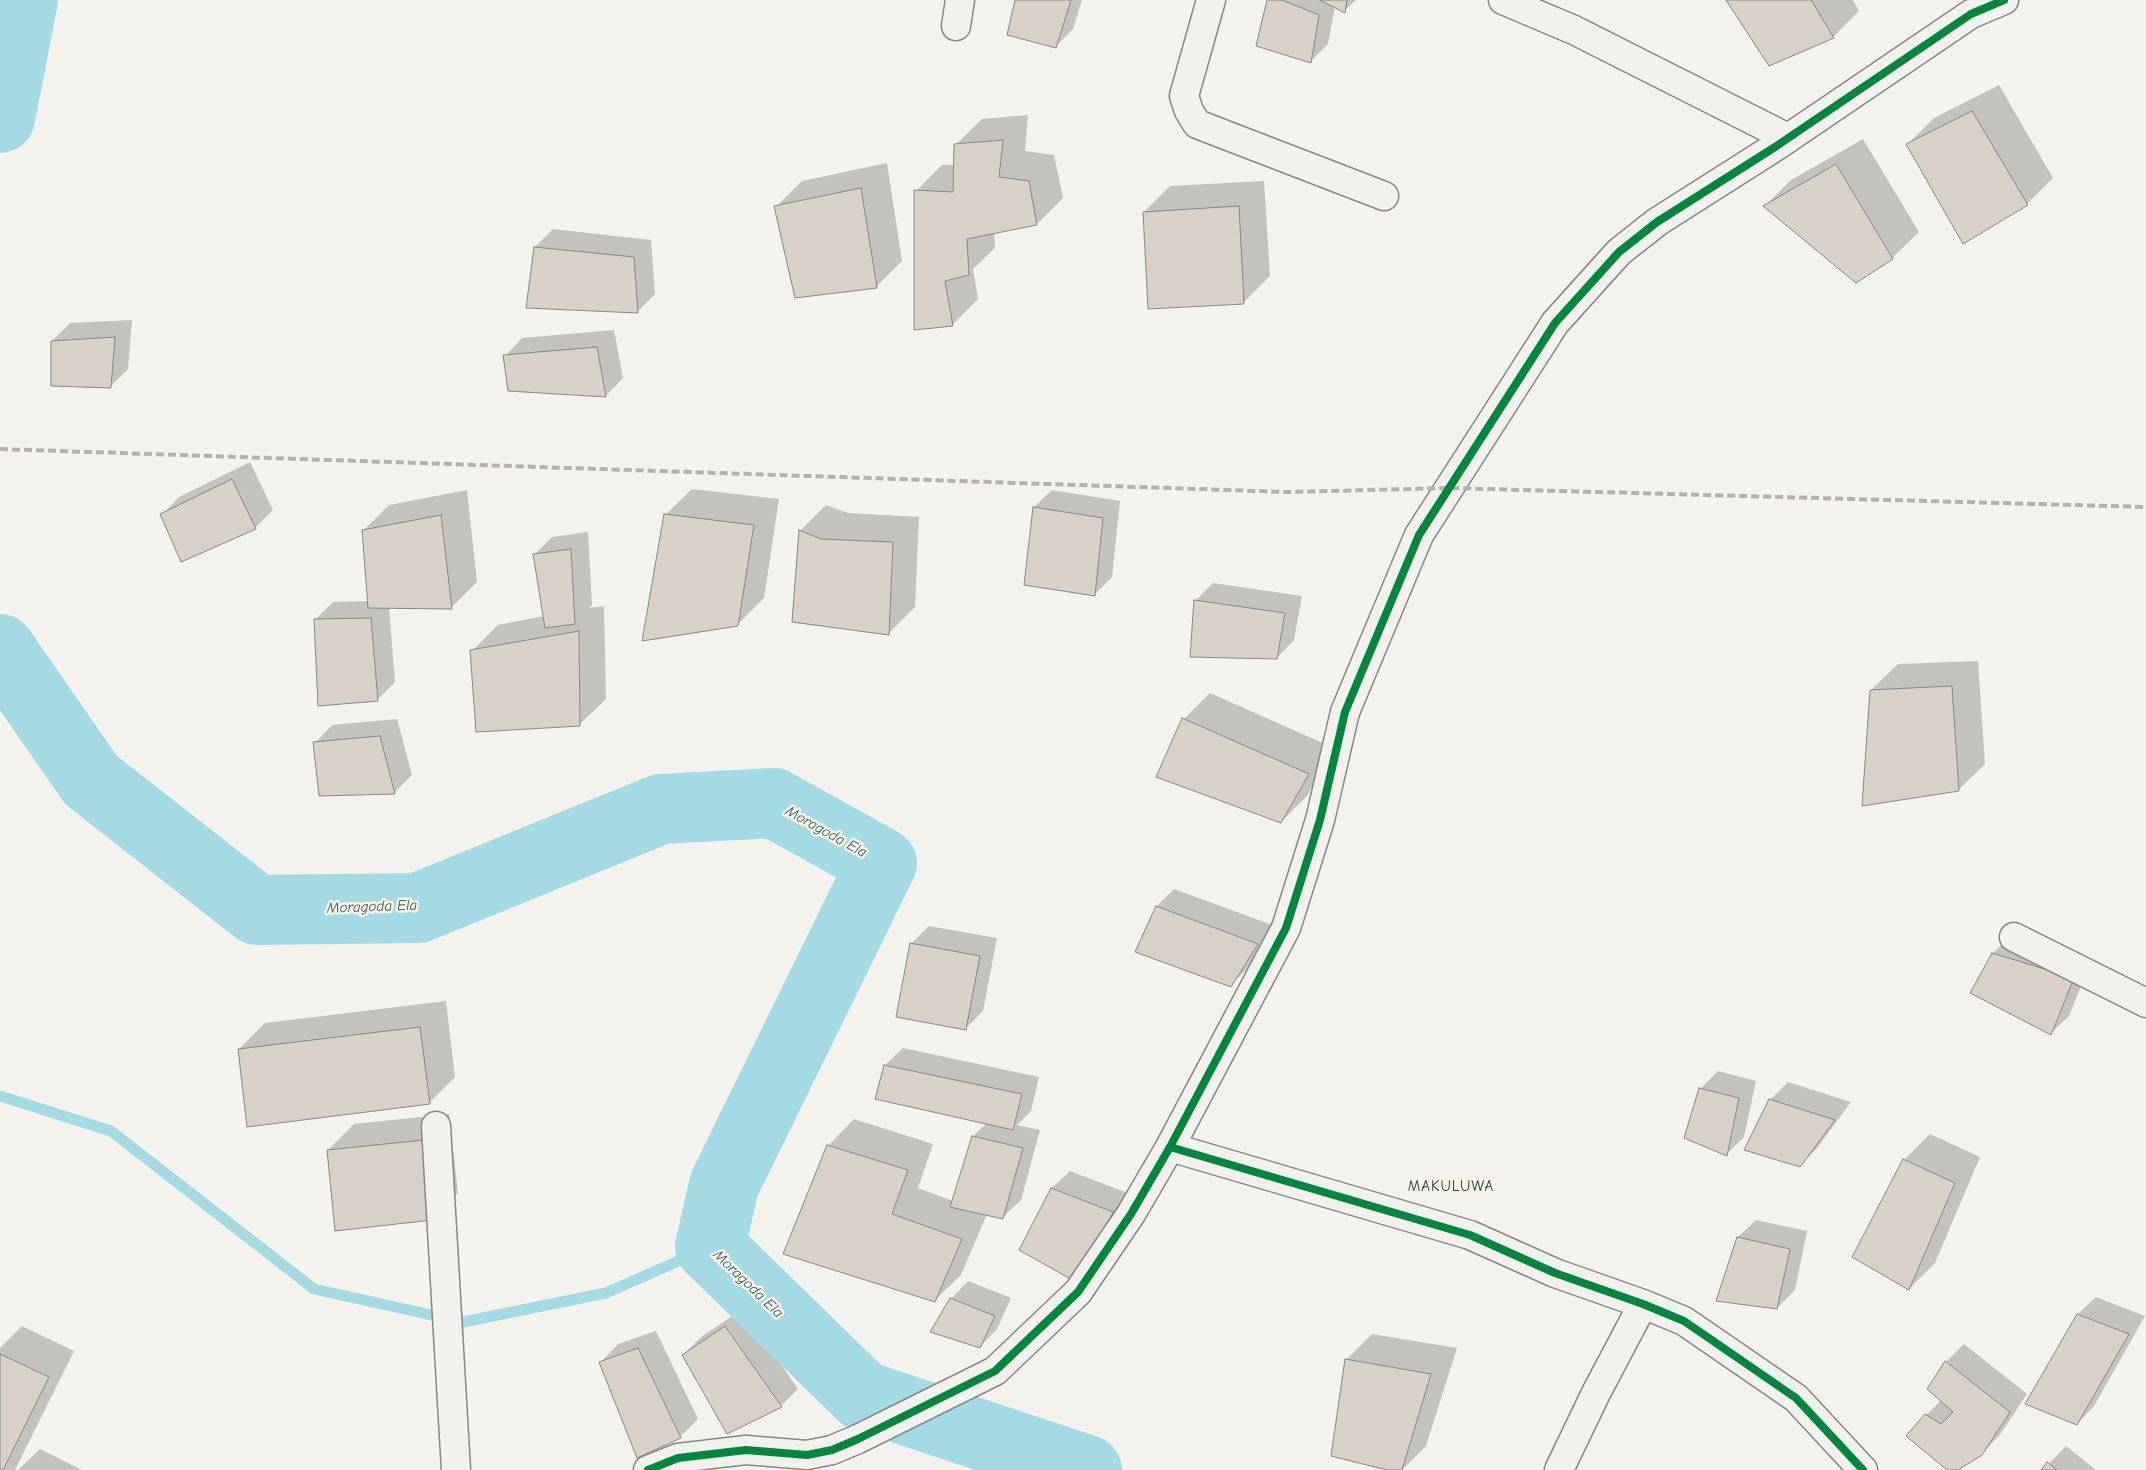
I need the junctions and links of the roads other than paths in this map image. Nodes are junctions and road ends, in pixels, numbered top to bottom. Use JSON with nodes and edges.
{"nodes":[{"id":1,"x":1211,"y":0,"type":"edge"},
{"id":2,"x":1503,"y":0,"type":"edge"},
{"id":3,"x":2004,"y":0,"type":"edge"},
{"id":4,"x":1788,"y":138,"type":"junction"},
{"id":5,"x":1384,"y":196,"type":"dead end"},
{"id":6,"x":2014,"y":937,"type":"dead end"},
{"id":7,"x":2146,"y":1003,"type":"edge"},
{"id":8,"x":436,"y":1126,"type":"dead end"},
{"id":9,"x":1170,"y":1147,"type":"junction"},
{"id":10,"x":1643,"y":1304,"type":"junction"},
{"id":11,"x":456,"y":1470,"type":"edge"},
{"id":12,"x":648,"y":1470,"type":"edge"},
{"id":13,"x":1559,"y":1470,"type":"edge"},
{"id":14,"x":1863,"y":1470,"type":"edge"}],
"edges":[{"from":1,"to":5,"type":"street"},
{"from":2,"to":4,"type":"street"},
{"from":3,"to":4,"type":"street"},
{"from":4,"to":9,"type":"street"},
{"from":6,"to":7,"type":"street"},
{"from":8,"to":11,"type":"street"},
{"from":9,"to":10,"type":"street"},
{"from":9,"to":12,"type":"street"},
{"from":10,"to":13,"type":"street"},
{"from":10,"to":14,"type":"street"}]}
